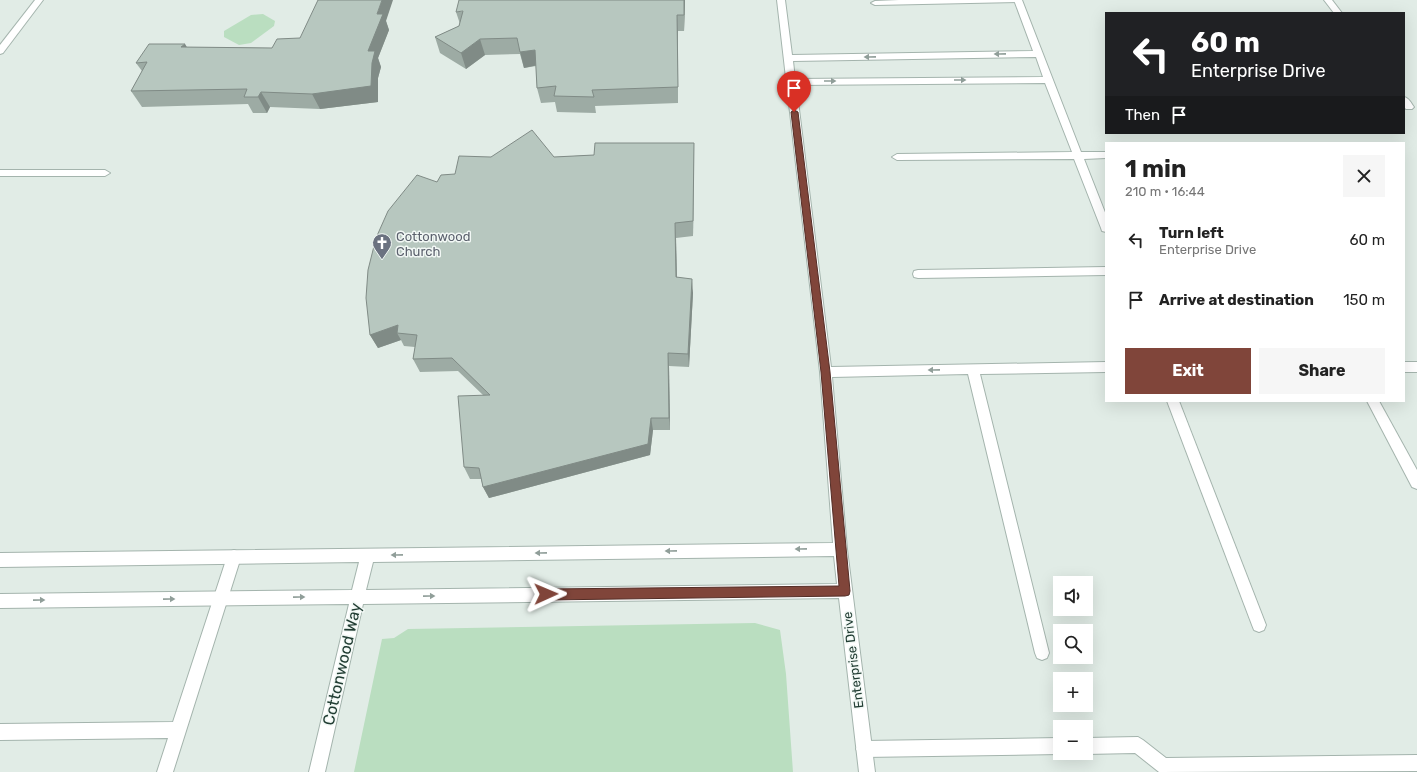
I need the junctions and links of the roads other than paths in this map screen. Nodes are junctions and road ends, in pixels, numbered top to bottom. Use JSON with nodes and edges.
{"nodes":[{"id":1,"x":39,"y":0,"type":"edge"},
{"id":2,"x":781,"y":0,"type":"edge"},
{"id":3,"x":1018,"y":0,"type":"edge"},
{"id":4,"x":1328,"y":0,"type":"edge"},
{"id":5,"x":875,"y":3,"type":"dead end"},
{"id":6,"x":1337,"y":12,"type":"edge"},
{"id":7,"x":0,"y":51,"type":"edge"},
{"id":8,"x":1039,"y":54,"type":"junction"},
{"id":9,"x":788,"y":58,"type":"junction"},
{"id":10,"x":1049,"y":80,"type":"junction"},
{"id":11,"x":791,"y":82,"type":"junction"},
{"id":12,"x":1105,"y":155,"type":"edge"},
{"id":13,"x":1078,"y":156,"type":"junction"},
{"id":14,"x":897,"y":157,"type":"dead end"},
{"id":15,"x":0,"y":173,"type":"edge"},
{"id":16,"x":105,"y":173,"type":"dead end"},
{"id":17,"x":1105,"y":225,"type":"edge"},
{"id":18,"x":1105,"y":271,"type":"edge"},
{"id":19,"x":918,"y":274,"type":"dead end"},
{"id":20,"x":1105,"y":367,"type":"edge"},
{"id":21,"x":1405,"y":367,"type":"edge"},
{"id":22,"x":1417,"y":368,"type":"edge"},
{"id":23,"x":973,"y":369,"type":"junction"},
{"id":24,"x":826,"y":372,"type":"junction"},
{"id":25,"x":1173,"y":402,"type":"edge"},
{"id":26,"x":1375,"y":402,"type":"edge"},
{"id":27,"x":1417,"y":483,"type":"edge"},
{"id":28,"x":840,"y":549,"type":"junction"},
{"id":29,"x":367,"y":556,"type":"junction"},
{"id":30,"x":234,"y":557,"type":"junction"},
{"id":31,"x":0,"y":560,"type":"edge"},
{"id":32,"x":845,"y":591,"type":"junction"},
{"id":33,"x":357,"y":597,"type":"junction"},
{"id":34,"x":221,"y":598,"type":"junction"},
{"id":35,"x":0,"y":601,"type":"edge"},
{"id":36,"x":1259,"y":625,"type":"dead end"},
{"id":37,"x":1042,"y":653,"type":"dead end"},
{"id":38,"x":179,"y":730,"type":"junction"},
{"id":39,"x":0,"y":732,"type":"edge"},
{"id":40,"x":1053,"y":746,"type":"edge"},
{"id":41,"x":1093,"y":746,"type":"edge"},
{"id":42,"x":864,"y":749,"type":"junction"},
{"id":43,"x":1417,"y":763,"type":"edge"},
{"id":44,"x":1164,"y":769,"type":"edge"},
{"id":45,"x":165,"y":772,"type":"edge"},
{"id":46,"x":317,"y":772,"type":"edge"},
{"id":47,"x":867,"y":772,"type":"edge"}],
"edges":[{"from":1,"to":7,"type":"street"},
{"from":2,"to":9,"type":"street","name":"Enterprise Drive"},
{"from":3,"to":5,"type":"street"},
{"from":3,"to":8,"type":"street"},
{"from":4,"to":6,"type":"street"},
{"from":8,"to":9,"type":"street","one_way":true},
{"from":8,"to":10,"type":"street"},
{"from":9,"to":11,"type":"street","name":"Enterprise Drive"},
{"from":11,"to":10,"type":"street","one_way":true},
{"from":10,"to":13,"type":"street"},
{"from":11,"to":24,"type":"street","name":"Enterprise Drive"},
{"from":12,"to":13,"type":"street"},
{"from":13,"to":14,"type":"street"},
{"from":13,"to":17,"type":"street"},
{"from":15,"to":16,"type":"street"},
{"from":18,"to":19,"type":"street"},
{"from":20,"to":23,"type":"street"},
{"from":21,"to":22,"type":"street"},
{"from":23,"to":24,"type":"street","one_way":true},
{"from":23,"to":37,"type":"street"},
{"from":24,"to":28,"type":"street","name":"Enterprise Drive"},
{"from":25,"to":36,"type":"street"},
{"from":26,"to":27,"type":"street"},
{"from":28,"to":29,"type":"street","one_way":true},
{"from":28,"to":32,"type":"street","name":"Enterprise Drive"},
{"from":29,"to":30,"type":"street"},
{"from":29,"to":33,"type":"street","name":"Cottonwood Way"},
{"from":30,"to":31,"type":"street"},
{"from":30,"to":34,"type":"street"},
{"from":33,"to":32,"type":"street","one_way":true},
{"from":32,"to":42,"type":"street","name":"Enterprise Drive"},
{"from":34,"to":33,"type":"street","one_way":true},
{"from":33,"to":46,"type":"street","name":"Cottonwood Way"},
{"from":35,"to":34,"type":"street","one_way":true},
{"from":34,"to":38,"type":"street"},
{"from":38,"to":39,"type":"street"},
{"from":38,"to":45,"type":"street"},
{"from":40,"to":42,"type":"street"},
{"from":41,"to":44,"type":"street"},
{"from":42,"to":47,"type":"street","name":"Enterprise Drive"},
{"from":43,"to":44,"type":"street"}]}
